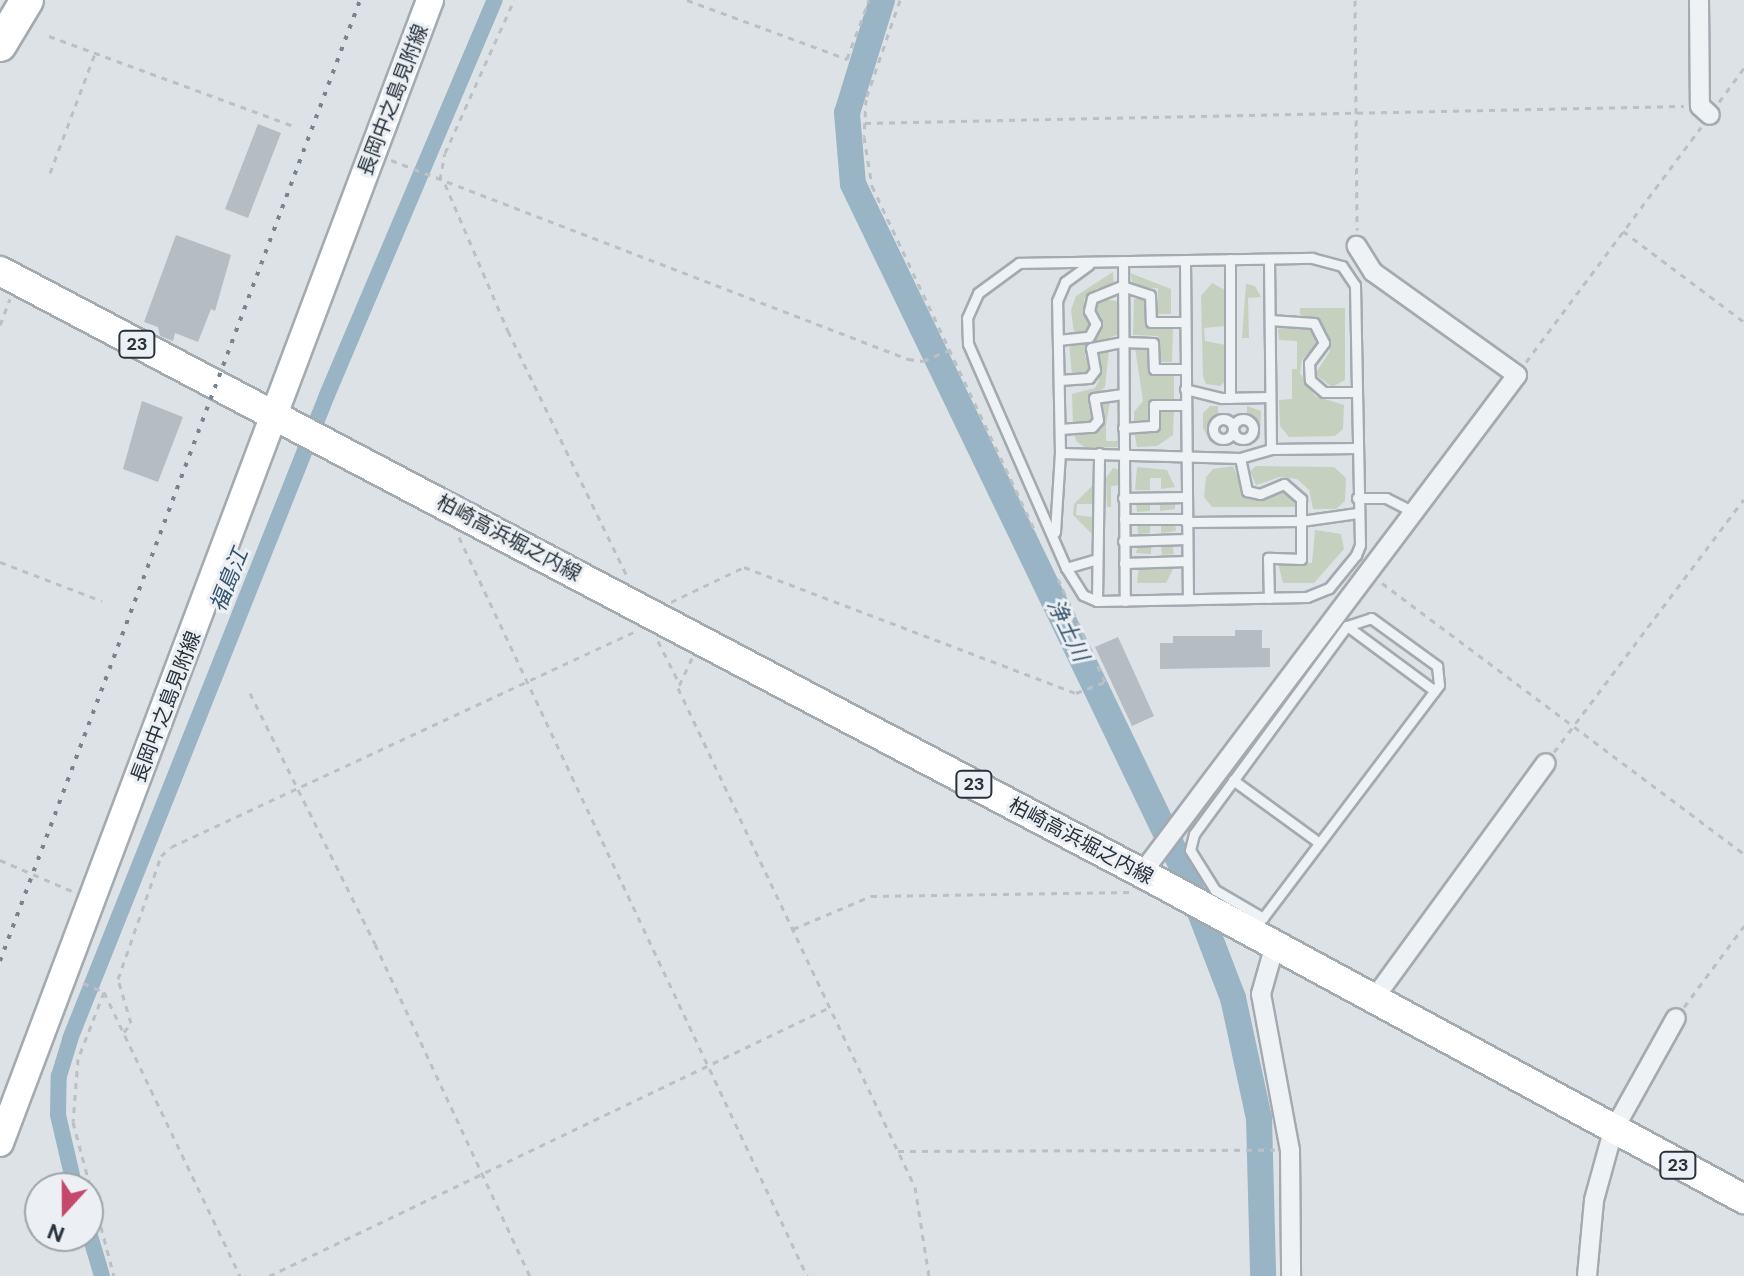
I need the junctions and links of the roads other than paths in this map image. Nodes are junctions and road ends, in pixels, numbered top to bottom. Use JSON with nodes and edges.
{"nodes":[{"id":1,"x":27,"y":0,"type":"edge"},
{"id":2,"x":430,"y":0,"type":"edge"},
{"id":3,"x":1699,"y":0,"type":"edge"},
{"id":4,"x":0,"y":45,"type":"edge"},
{"id":5,"x":1705,"y":110,"type":"road end"},
{"id":6,"x":1357,"y":246,"type":"road end"},
{"id":7,"x":1230,"y":259,"type":"junction"},
{"id":8,"x":1269,"y":259,"type":"junction"},
{"id":9,"x":1185,"y":260,"type":"junction"},
{"id":10,"x":1123,"y":261,"type":"junction"},
{"id":11,"x":1093,"y":263,"type":"junction"},
{"id":12,"x":10,"y":276,"type":"edge"},
{"id":13,"x":1122,"y":286,"type":"junction"},
{"id":14,"x":1270,"y":320,"type":"junction"},
{"id":15,"x":1183,"y":322,"type":"junction"},
{"id":16,"x":1058,"y":340,"type":"junction"},
{"id":17,"x":1122,"y":342,"type":"junction"},
{"id":18,"x":1184,"y":369,"type":"junction"},
{"id":19,"x":1059,"y":380,"type":"junction"},
{"id":20,"x":1185,"y":389,"type":"junction"},
{"id":21,"x":1356,"y":392,"type":"junction"},
{"id":22,"x":1123,"y":394,"type":"junction"},
{"id":23,"x":1270,"y":397,"type":"junction"},
{"id":24,"x":1226,"y":398,"type":"junction"},
{"id":25,"x":1242,"y":398,"type":"junction"},
{"id":26,"x":1184,"y":405,"type":"junction"},
{"id":27,"x":1222,"y":419,"type":"junction"},
{"id":28,"x":1243,"y":419,"type":"junction"},
{"id":29,"x":283,"y":423,"type":"junction"},
{"id":30,"x":1123,"y":428,"type":"junction"},
{"id":31,"x":1060,"y":429,"type":"junction"},
{"id":32,"x":1233,"y":429,"type":"junction"},
{"id":33,"x":1356,"y":448,"type":"junction"},
{"id":34,"x":1271,"y":449,"type":"junction"},
{"id":35,"x":1124,"y":452,"type":"junction"},
{"id":36,"x":1060,"y":453,"type":"junction"},
{"id":37,"x":1099,"y":453,"type":"junction"},
{"id":38,"x":1240,"y":458,"type":"junction"},
{"id":39,"x":1185,"y":459,"type":"junction"},
{"id":40,"x":1187,"y":497,"type":"junction"},
{"id":41,"x":1123,"y":498,"type":"junction"},
{"id":42,"x":1357,"y":498,"type":"junction"},
{"id":43,"x":1413,"y":512,"type":"junction"},
{"id":44,"x":1357,"y":513,"type":"junction"},
{"id":45,"x":1124,"y":519,"type":"junction"},
{"id":46,"x":1186,"y":520,"type":"junction"},
{"id":47,"x":1301,"y":521,"type":"junction"},
{"id":48,"x":1055,"y":535,"type":"junction"},
{"id":49,"x":1186,"y":539,"type":"junction"},
{"id":50,"x":1123,"y":541,"type":"junction"},
{"id":51,"x":1097,"y":559,"type":"junction"},
{"id":52,"x":1187,"y":561,"type":"junction"},
{"id":53,"x":1124,"y":563,"type":"junction"},
{"id":54,"x":1066,"y":568,"type":"junction"},
{"id":55,"x":1269,"y":598,"type":"junction"},
{"id":56,"x":1188,"y":599,"type":"junction"},
{"id":57,"x":1097,"y":601,"type":"junction"},
{"id":58,"x":1125,"y":601,"type":"junction"},
{"id":59,"x":1347,"y":626,"type":"junction"},
{"id":60,"x":1435,"y":691,"type":"junction"},
{"id":61,"x":1546,"y":763,"type":"road end"},
{"id":62,"x":1233,"y":780,"type":"junction"},
{"id":63,"x":1318,"y":842,"type":"junction"},
{"id":64,"x":1142,"y":873,"type":"junction"},
{"id":65,"x":1263,"y":934,"type":"junction"},
{"id":66,"x":1373,"y":1000,"type":"junction"},
{"id":67,"x":1676,"y":1018,"type":"road end"},
{"id":68,"x":1613,"y":1131,"type":"junction"},
{"id":69,"x":0,"y":1143,"type":"edge"},
{"id":70,"x":1744,"y":1199,"type":"edge"},
{"id":71,"x":1291,"y":1276,"type":"edge"},
{"id":72,"x":1587,"y":1276,"type":"edge"}],
"edges":[{"from":1,"to":4,"type":"highway"},
{"from":2,"to":29,"type":"main road","name":"長岡中之島見附線"},
{"from":3,"to":5,"type":"street"},
{"from":6,"to":43,"type":"street"},
{"from":7,"to":8,"type":"lane"},
{"from":7,"to":9,"type":"lane"},
{"from":7,"to":24,"type":"lane"},
{"from":8,"to":14,"type":"lane"},
{"from":8,"to":21,"type":"lane"},
{"from":9,"to":10,"type":"lane"},
{"from":9,"to":15,"type":"lane"},
{"from":10,"to":11,"type":"lane"},
{"from":10,"to":13,"type":"lane"},
{"from":11,"to":16,"type":"lane"},
{"from":11,"to":48,"type":"lane"},
{"from":12,"to":29,"type":"main road","number":"23"},
{"from":13,"to":15,"type":"lane"},
{"from":13,"to":16,"type":"lane"},
{"from":13,"to":17,"type":"lane"},
{"from":14,"to":21,"type":"lane"},
{"from":14,"to":23,"type":"lane"},
{"from":15,"to":18,"type":"lane"},
{"from":16,"to":19,"type":"lane"},
{"from":17,"to":18,"type":"lane"},
{"from":17,"to":19,"type":"lane"},
{"from":17,"to":22,"type":"lane"},
{"from":18,"to":20,"type":"lane"},
{"from":19,"to":31,"type":"lane"},
{"from":20,"to":24,"type":"lane"},
{"from":20,"to":26,"type":"lane"},
{"from":21,"to":33,"type":"lane"},
{"from":22,"to":30,"type":"lane"},
{"from":22,"to":31,"type":"lane"},
{"from":23,"to":25,"type":"lane"},
{"from":23,"to":34,"type":"lane"},
{"from":24,"to":25,"type":"lane"},
{"from":24,"to":27,"type":"lane"},
{"from":25,"to":28,"type":"lane"},
{"from":26,"to":30,"type":"lane"},
{"from":26,"to":39,"type":"lane"},
{"from":27,"to":32,"type":"lane"},
{"from":27,"to":32,"type":"lane"},
{"from":28,"to":32,"type":"lane"},
{"from":28,"to":32,"type":"lane"},
{"from":29,"to":64,"type":"main road","name":"柏崎高浜堀之内線","number":"23"},
{"from":29,"to":69,"type":"main road","name":"長岡中之島見附線"},
{"from":30,"to":35,"type":"lane"},
{"from":31,"to":36,"type":"lane"},
{"from":33,"to":34,"type":"lane"},
{"from":33,"to":42,"type":"lane"},
{"from":34,"to":38,"type":"lane"},
{"from":35,"to":37,"type":"lane"},
{"from":35,"to":39,"type":"lane"},
{"from":35,"to":41,"type":"lane"},
{"from":36,"to":37,"type":"lane"},
{"from":36,"to":48,"type":"lane"},
{"from":37,"to":51,"type":"lane"},
{"from":38,"to":39,"type":"lane"},
{"from":38,"to":47,"type":"lane"},
{"from":39,"to":40,"type":"lane"},
{"from":40,"to":41,"type":"lane"},
{"from":40,"to":46,"type":"lane"},
{"from":41,"to":45,"type":"lane"},
{"from":42,"to":43,"type":"lane"},
{"from":42,"to":44,"type":"lane"},
{"from":43,"to":64,"type":"street"},
{"from":44,"to":47,"type":"lane"},
{"from":44,"to":55,"type":"lane"},
{"from":45,"to":46,"type":"lane"},
{"from":45,"to":50,"type":"lane"},
{"from":46,"to":47,"type":"lane"},
{"from":46,"to":49,"type":"lane"},
{"from":47,"to":55,"type":"lane"},
{"from":48,"to":54,"type":"lane"},
{"from":49,"to":50,"type":"lane"},
{"from":49,"to":52,"type":"lane"},
{"from":50,"to":53,"type":"lane"},
{"from":51,"to":54,"type":"lane"},
{"from":51,"to":57,"type":"lane"},
{"from":52,"to":53,"type":"lane"},
{"from":52,"to":56,"type":"lane"},
{"from":53,"to":58,"type":"lane"},
{"from":54,"to":57,"type":"lane"},
{"from":55,"to":56,"type":"lane"},
{"from":56,"to":58,"type":"lane"},
{"from":57,"to":58,"type":"lane"},
{"from":59,"to":60,"type":"lane"},
{"from":59,"to":60,"type":"lane"},
{"from":59,"to":62,"type":"lane"},
{"from":60,"to":63,"type":"lane"},
{"from":61,"to":66,"type":"street"},
{"from":62,"to":63,"type":"lane"},
{"from":62,"to":65,"type":"lane"},
{"from":63,"to":65,"type":"lane"},
{"from":64,"to":65,"type":"main road","name":"柏崎高浜堀之内線","number":"23"},
{"from":65,"to":66,"type":"main road","name":"柏崎高浜堀之内線","number":"23"},
{"from":65,"to":71,"type":"street"},
{"from":66,"to":68,"type":"main road","name":"柏崎高浜堀之内線","number":"23"},
{"from":67,"to":68,"type":"street"},
{"from":68,"to":70,"type":"main road","name":"柏崎高浜堀之内線","number":"23"},
{"from":68,"to":72,"type":"street"}]}
